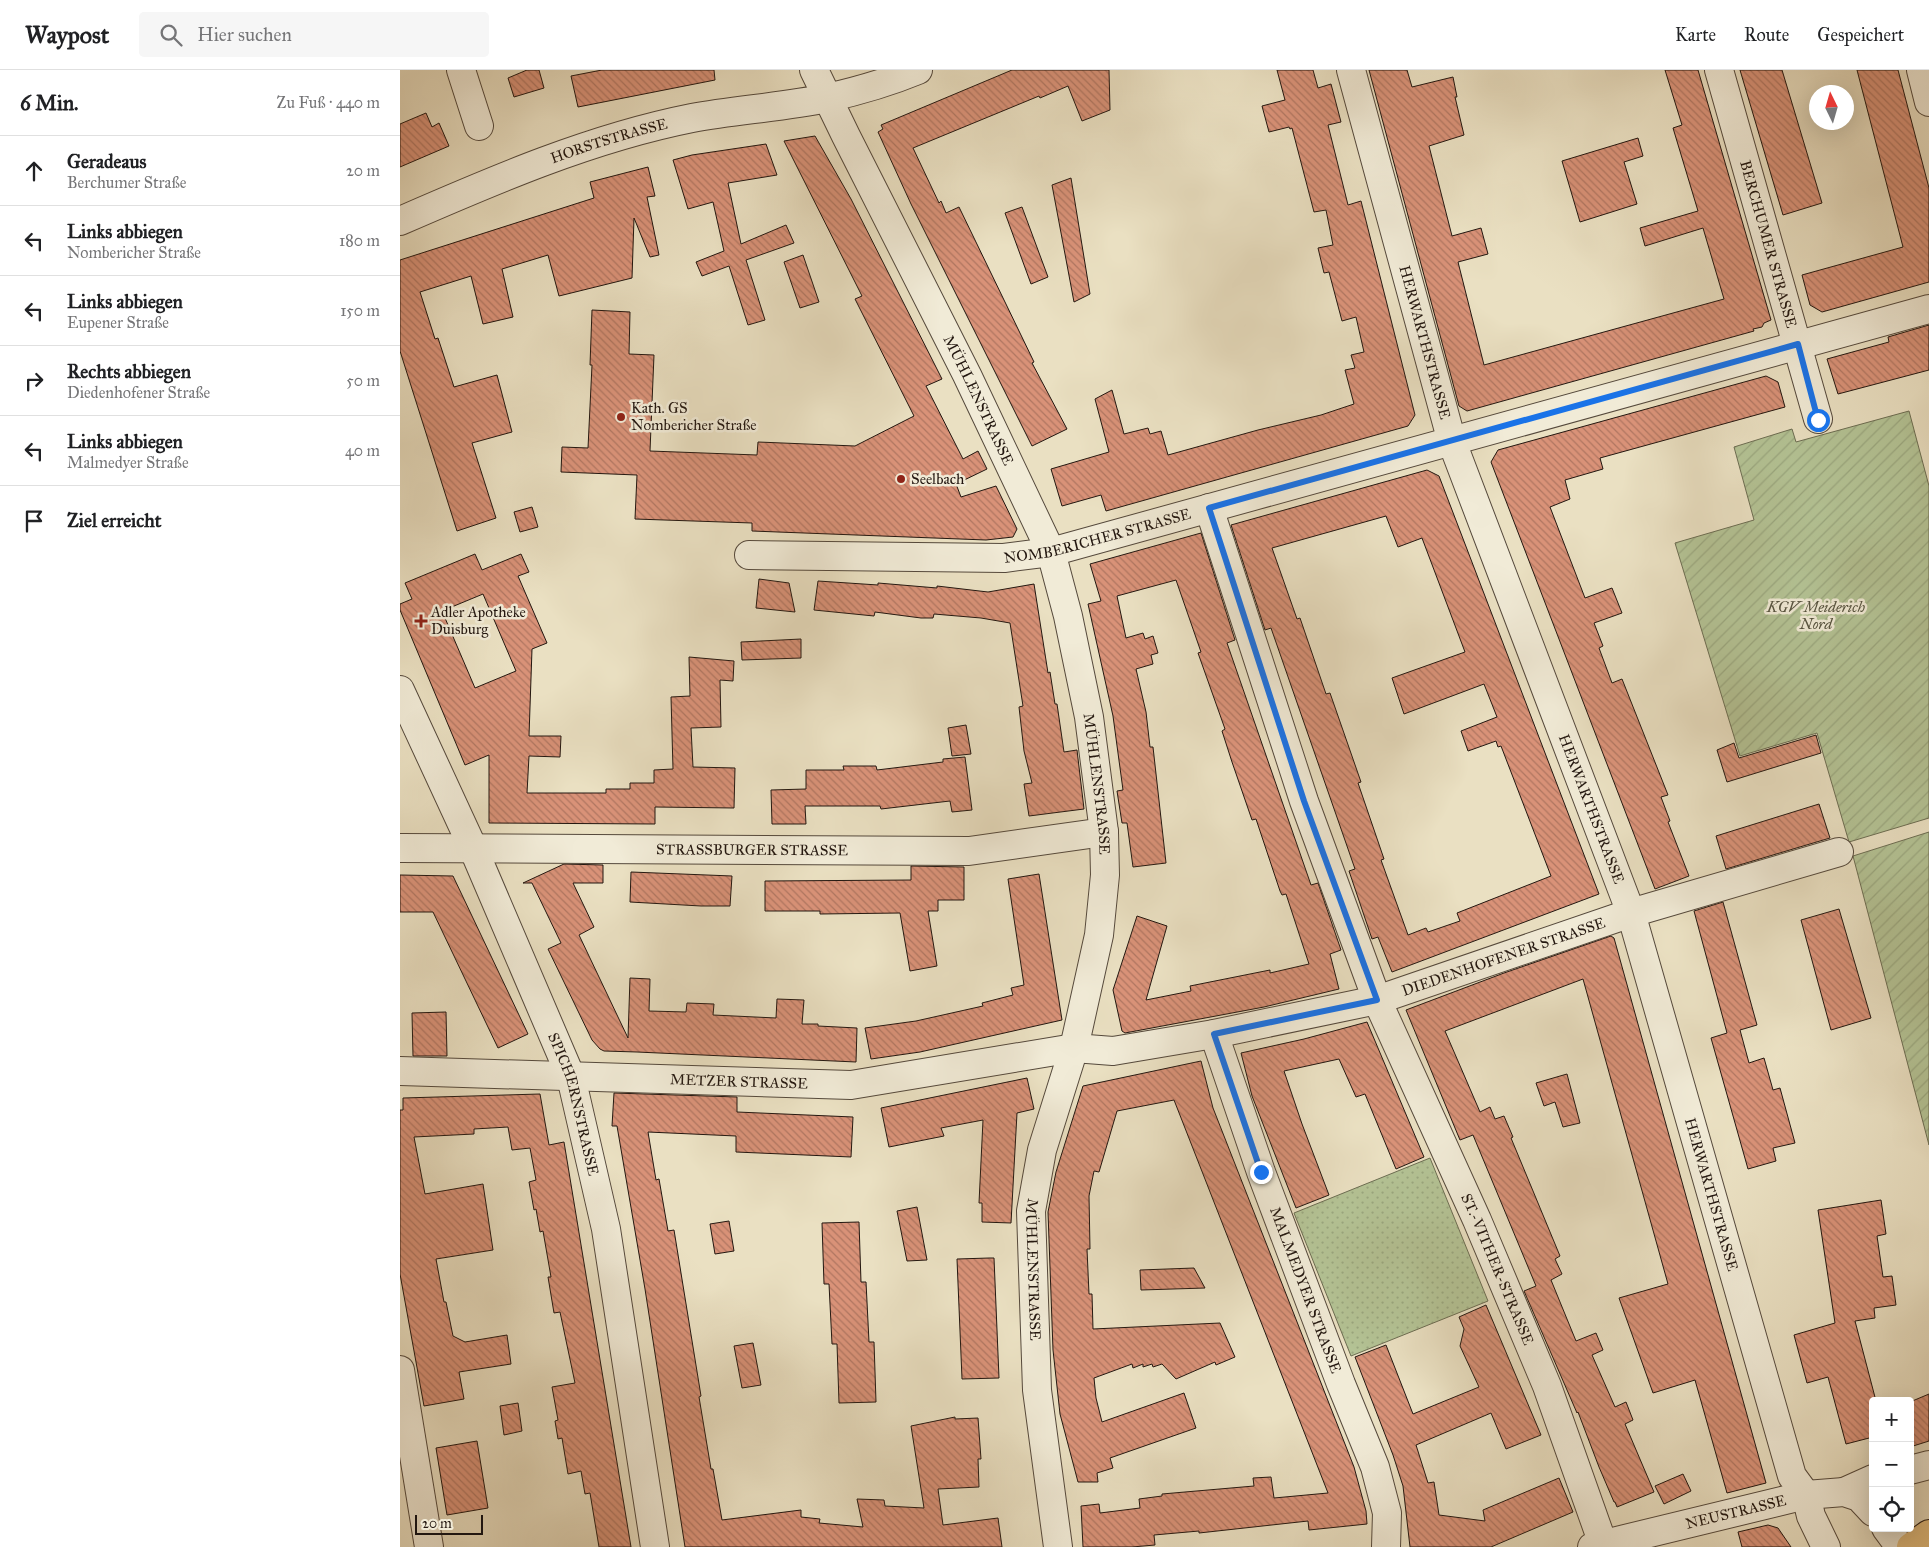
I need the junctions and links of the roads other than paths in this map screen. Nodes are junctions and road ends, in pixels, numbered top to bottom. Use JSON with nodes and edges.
{"nodes":[{"id":1,"x":461,"y":70,"type":"edge"},
{"id":2,"x":814,"y":70,"type":"edge"},
{"id":3,"x":918,"y":70,"type":"edge"},
{"id":4,"x":1351,"y":70,"type":"edge"},
{"id":5,"x":1719,"y":70,"type":"edge"},
{"id":6,"x":1921,"y":70,"type":"edge"},
{"id":7,"x":827,"y":98,"type":"junction"},
{"id":8,"x":1929,"y":102,"type":"edge"},
{"id":9,"x":480,"y":126,"type":"dead end"},
{"id":10,"x":400,"y":221,"type":"edge"},
{"id":11,"x":1929,"y":309,"type":"edge"},
{"id":12,"x":1798,"y":344,"type":"junction"},
{"id":13,"x":1818,"y":420,"type":"dead end"},
{"id":14,"x":1452,"y":442,"type":"junction"},
{"id":15,"x":1209,"y":508,"type":"junction"},
{"id":16,"x":1051,"y":552,"type":"junction"},
{"id":17,"x":749,"y":555,"type":"dead end"},
{"id":18,"x":400,"y":690,"type":"edge"},
{"id":19,"x":1104,"y":832,"type":"junction"},
{"id":20,"x":400,"y":848,"type":"edge"},
{"id":21,"x":473,"y":848,"type":"junction"},
{"id":22,"x":1839,"y":852,"type":"dead end"},
{"id":23,"x":1631,"y":913,"type":"junction"},
{"id":24,"x":1377,"y":1000,"type":"junction"},
{"id":25,"x":1214,"y":1034,"type":"junction"},
{"id":26,"x":1074,"y":1048,"type":"junction"},
{"id":27,"x":400,"y":1071,"type":"edge"},
{"id":28,"x":571,"y":1077,"type":"junction"},
{"id":29,"x":400,"y":1370,"type":"edge"},
{"id":30,"x":1929,"y":1465,"type":"edge"},
{"id":31,"x":1914,"y":1469,"type":"edge"},
{"id":32,"x":1869,"y":1481,"type":"edge"},
{"id":33,"x":1844,"y":1492,"type":"junction"},
{"id":34,"x":1806,"y":1495,"type":"junction"},
{"id":35,"x":1869,"y":1508,"type":"edge"},
{"id":36,"x":1889,"y":1532,"type":"edge"},
{"id":37,"x":1929,"y":1534,"type":"edge"},
{"id":38,"x":1598,"y":1546,"type":"edge"},
{"id":39,"x":429,"y":1547,"type":"edge"},
{"id":40,"x":655,"y":1547,"type":"edge"},
{"id":41,"x":1058,"y":1547,"type":"edge"},
{"id":42,"x":1386,"y":1547,"type":"edge"},
{"id":43,"x":1826,"y":1547,"type":"edge"},
{"id":44,"x":1900,"y":1547,"type":"edge"},
{"id":45,"x":1911,"y":1547,"type":"edge"}],
"edges":[{"from":1,"to":9,"type":"street"},
{"from":2,"to":7,"type":"street","name":"MÜHLENSTRASSE"},
{"from":3,"to":7,"type":"street","name":"HORSTSTRASSE"},
{"from":4,"to":14,"type":"street","name":"HERWARTHSTRASSE"},
{"from":5,"to":12,"type":"street","name":"BERCHUMER STRASSE"},
{"from":6,"to":8,"type":"street"},
{"from":7,"to":10,"type":"street","name":"HORSTSTRASSE"},
{"from":7,"to":16,"type":"street","name":"MÜHLENSTRASSE"},
{"from":11,"to":12,"type":"street","name":"NOMBERICHER STRASSE"},
{"from":12,"to":13,"type":"street","name":"BERCHUMER STRASSE"},
{"from":12,"to":14,"type":"street","name":"NOMBERICHER STRASSE"},
{"from":14,"to":15,"type":"street","name":"NOMBERICHER STRASSE"},
{"from":14,"to":23,"type":"street","name":"HERWARTHSTRASSE"},
{"from":15,"to":16,"type":"street","name":"NOMBERICHER STRASSE"},
{"from":15,"to":24,"type":"street","name":"ST.-VITHER-STRASSE"},
{"from":16,"to":17,"type":"street","name":"NOMBERICHER STRASSE"},
{"from":16,"to":19,"type":"street","name":"MÜHLENSTRASSE"},
{"from":18,"to":21,"type":"street","name":"SPICHERNSTRASSE"},
{"from":19,"to":21,"type":"street","name":"STRASSBURGER STRASSE"},
{"from":19,"to":26,"type":"street","name":"MÜHLENSTRASSE"},
{"from":20,"to":21,"type":"street","name":"STRASSBURGER STRASSE"},
{"from":21,"to":28,"type":"street","name":"SPICHERNSTRASSE"},
{"from":22,"to":23,"type":"street","name":"DIEDENHOFENER STRASSE"},
{"from":23,"to":24,"type":"street","name":"DIEDENHOFENER STRASSE"},
{"from":23,"to":34,"type":"street","name":"HERWARTHSTRASSE"},
{"from":24,"to":25,"type":"street","name":"DIEDENHOFENER STRASSE"},
{"from":24,"to":38,"type":"street","name":"ST.-VITHER-STRASSE"},
{"from":25,"to":26,"type":"street","name":"DIEDENHOFENER STRASSE"},
{"from":25,"to":42,"type":"street","name":"MALMEDYER STRASSE"},
{"from":26,"to":28,"type":"street","name":"METZER STRASSE"},
{"from":26,"to":41,"type":"street","name":"MÜHLENSTRASSE"},
{"from":27,"to":28,"type":"street","name":"METZER STRASSE"},
{"from":28,"to":40,"type":"street","name":"SPICHERNSTRASSE"},
{"from":29,"to":39,"type":"street"},
{"from":30,"to":31,"type":"street"},
{"from":32,"to":33,"type":"street"},
{"from":33,"to":34,"type":"street","name":"NEUSTRASSE"},
{"from":33,"to":35,"type":"street"},
{"from":34,"to":38,"type":"street","name":"NEUSTRASSE"},
{"from":34,"to":43,"type":"street","name":"HERWARTHSTRASSE"},
{"from":36,"to":44,"type":"street"},
{"from":37,"to":45,"type":"main road"}]}
